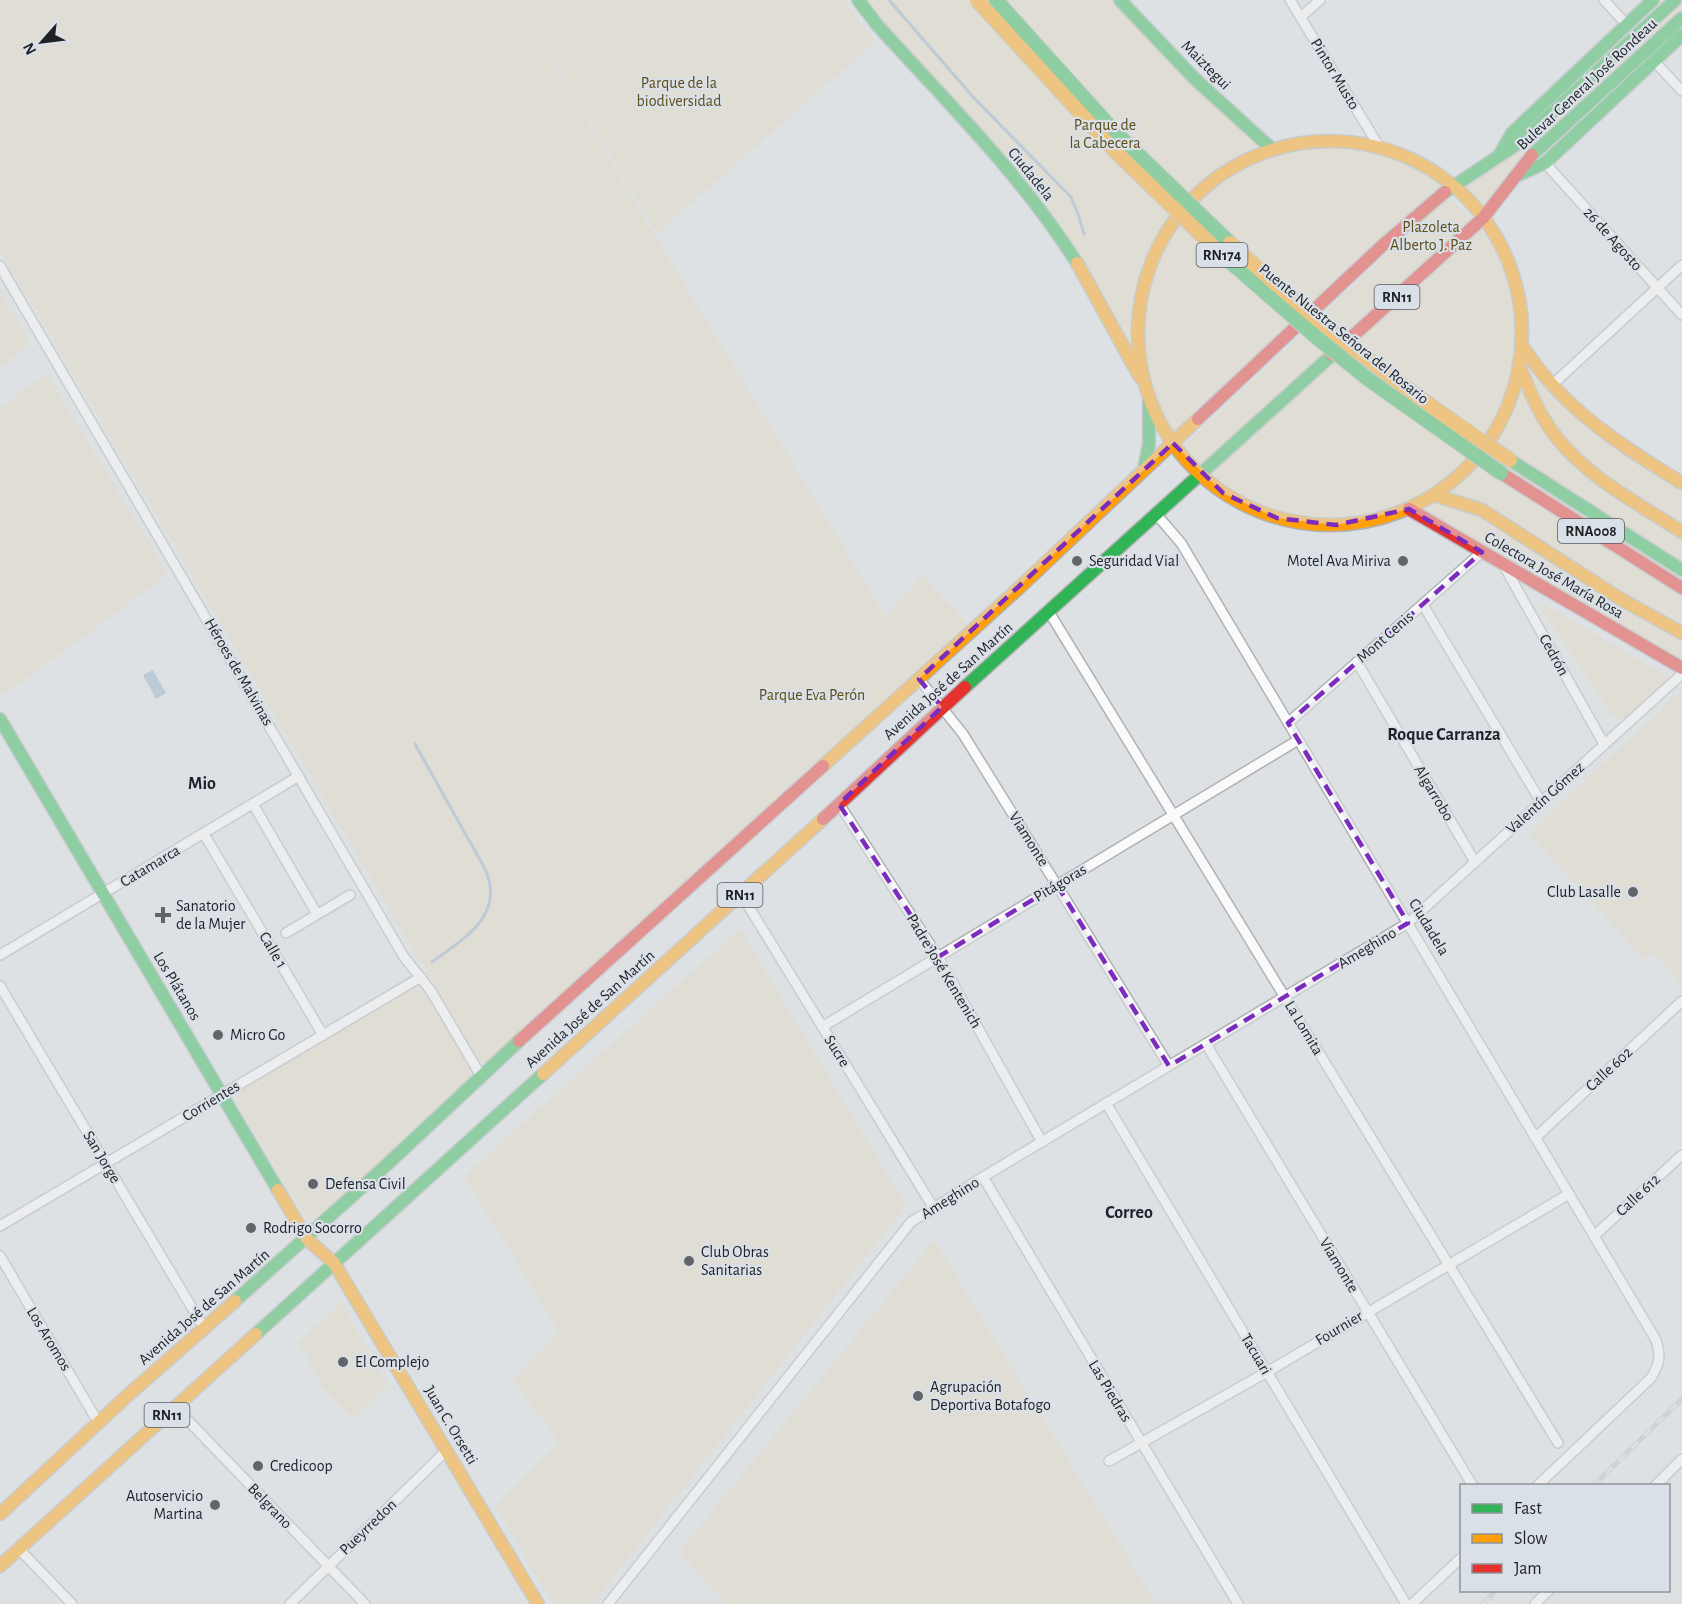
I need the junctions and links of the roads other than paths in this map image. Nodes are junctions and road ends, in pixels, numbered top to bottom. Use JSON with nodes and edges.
{"nodes":[{"id":1,"x":858,"y":0,"type":"edge"},
{"id":2,"x":977,"y":0,"type":"edge"},
{"id":3,"x":996,"y":0,"type":"edge"},
{"id":4,"x":1120,"y":0,"type":"edge"},
{"id":5,"x":1290,"y":0,"type":"edge"},
{"id":6,"x":1320,"y":0,"type":"edge"},
{"id":7,"x":1604,"y":0,"type":"edge"},
{"id":8,"x":1653,"y":0,"type":"edge"},
{"id":9,"x":1675,"y":0,"type":"edge"},
{"id":10,"x":1301,"y":17,"type":"junction"},
{"id":11,"x":1682,"y":18,"type":"edge"},
{"id":12,"x":1627,"y":25,"type":"junction"},
{"id":13,"x":1682,"y":35,"type":"edge"},
{"id":14,"x":1654,"y":61,"type":"junction"},
{"id":15,"x":1682,"y":91,"type":"edge"},
{"id":16,"x":1380,"y":148,"type":"junction"},
{"id":17,"x":1273,"y":150,"type":"junction"},
{"id":18,"x":1500,"y":153,"type":"junction"},
{"id":19,"x":1545,"y":163,"type":"junction"},
{"id":20,"x":1516,"y":176,"type":"junction"},
{"id":21,"x":1453,"y":186,"type":"junction"},
{"id":22,"x":1484,"y":218,"type":"junction"},
{"id":23,"x":1682,"y":265,"type":"edge"},
{"id":24,"x":0,"y":266,"type":"edge"},
{"id":25,"x":1657,"y":288,"type":"junction"},
{"id":26,"x":1682,"y":315,"type":"edge"},
{"id":27,"x":1521,"y":344,"type":"junction"},
{"id":28,"x":1519,"y":365,"type":"junction"},
{"id":29,"x":1551,"y":386,"type":"junction"},
{"id":30,"x":1148,"y":394,"type":"junction"},
{"id":31,"x":1173,"y":443,"type":"junction"},
{"id":32,"x":1510,"y":460,"type":"joint"},
{"id":33,"x":1144,"y":469,"type":"junction"},
{"id":34,"x":1501,"y":473,"type":"joint"},
{"id":35,"x":1200,"y":474,"type":"junction"},
{"id":36,"x":1682,"y":482,"type":"edge"},
{"id":37,"x":1434,"y":495,"type":"junction"},
{"id":38,"x":1409,"y":509,"type":"junction"},
{"id":39,"x":1156,"y":514,"type":"junction"},
{"id":40,"x":1682,"y":532,"type":"edge"},
{"id":41,"x":1482,"y":552,"type":"junction"},
{"id":42,"x":1504,"y":566,"type":"junction"},
{"id":43,"x":1682,"y":570,"type":"edge"},
{"id":44,"x":1682,"y":588,"type":"edge"},
{"id":45,"x":1423,"y":604,"type":"junction"},
{"id":46,"x":1049,"y":612,"type":"junction"},
{"id":47,"x":1682,"y":633,"type":"edge"},
{"id":48,"x":1357,"y":662,"type":"junction"},
{"id":49,"x":1682,"y":668,"type":"edge"},
{"id":50,"x":1682,"y":674,"type":"edge"},
{"id":51,"x":919,"y":679,"type":"junction"},
{"id":52,"x":942,"y":707,"type":"junction"},
{"id":53,"x":0,"y":719,"type":"edge"},
{"id":54,"x":1288,"y":723,"type":"junction"},
{"id":55,"x":1299,"y":740,"type":"junction"},
{"id":56,"x":1604,"y":744,"type":"junction"},
{"id":57,"x":299,"y":777,"type":"junction"},
{"id":58,"x":1541,"y":802,"type":"junction"},
{"id":59,"x":253,"y":804,"type":"junction"},
{"id":60,"x":839,"y":804,"type":"junction"},
{"id":61,"x":1173,"y":815,"type":"junction"},
{"id":62,"x":204,"y":834,"type":"junction"},
{"id":63,"x":1475,"y":862,"type":"junction"},
{"id":64,"x":1057,"y":885,"type":"junction"},
{"id":65,"x":103,"y":894,"type":"junction"},
{"id":66,"x":741,"y":894,"type":"junction"},
{"id":67,"x":350,"y":895,"type":"dead end"},
{"id":68,"x":318,"y":914,"type":"junction"},
{"id":69,"x":1408,"y":924,"type":"junction"},
{"id":70,"x":286,"y":933,"type":"dead end"},
{"id":71,"x":0,"y":955,"type":"edge"},
{"id":72,"x":939,"y":957,"type":"junction"},
{"id":73,"x":421,"y":976,"type":"junction"},
{"id":74,"x":0,"y":986,"type":"edge"},
{"id":75,"x":1285,"y":997,"type":"junction"},
{"id":76,"x":1682,"y":1000,"type":"edge"},
{"id":77,"x":822,"y":1027,"type":"junction"},
{"id":78,"x":323,"y":1035,"type":"junction"},
{"id":79,"x":1206,"y":1044,"type":"junction"},
{"id":80,"x":1169,"y":1066,"type":"junction"},
{"id":81,"x":481,"y":1076,"type":"junction"},
{"id":82,"x":222,"y":1095,"type":"junction"},
{"id":83,"x":1106,"y":1103,"type":"junction"},
{"id":84,"x":1535,"y":1137,"type":"junction"},
{"id":85,"x":1042,"y":1142,"type":"junction"},
{"id":86,"x":1682,"y":1155,"type":"edge"},
{"id":87,"x":106,"y":1163,"type":"junction"},
{"id":88,"x":983,"y":1177,"type":"junction"},
{"id":89,"x":1569,"y":1194,"type":"junction"},
{"id":90,"x":933,"y":1208,"type":"junction"},
{"id":91,"x":0,"y":1226,"type":"edge"},
{"id":92,"x":1594,"y":1236,"type":"junction"},
{"id":93,"x":308,"y":1239,"type":"junction"},
{"id":94,"x":0,"y":1256,"type":"edge"},
{"id":95,"x":334,"y":1263,"type":"junction"},
{"id":96,"x":1448,"y":1264,"type":"junction"},
{"id":97,"x":1368,"y":1311,"type":"junction"},
{"id":98,"x":204,"y":1328,"type":"junction"},
{"id":99,"x":1267,"y":1372,"type":"junction"},
{"id":100,"x":175,"y":1407,"type":"junction"},
{"id":101,"x":98,"y":1422,"type":"junction"},
{"id":102,"x":1142,"y":1443,"type":"junction"},
{"id":103,"x":1558,"y":1443,"type":"dead end"},
{"id":104,"x":447,"y":1450,"type":"junction"},
{"id":105,"x":1682,"y":1459,"type":"edge"},
{"id":106,"x":1109,"y":1461,"type":"dead end"},
{"id":107,"x":1472,"y":1484,"type":"edge"},
{"id":108,"x":1538,"y":1484,"type":"edge"},
{"id":109,"x":1656,"y":1484,"type":"edge"},
{"id":110,"x":0,"y":1514,"type":"edge"},
{"id":111,"x":19,"y":1549,"type":"junction"},
{"id":112,"x":1460,"y":1558,"type":"edge"},
{"id":113,"x":0,"y":1566,"type":"edge"},
{"id":114,"x":328,"y":1566,"type":"junction"},
{"id":115,"x":1547,"y":1592,"type":"edge"},
{"id":116,"x":72,"y":1604,"type":"edge"},
{"id":117,"x":290,"y":1604,"type":"edge"},
{"id":118,"x":365,"y":1604,"type":"edge"},
{"id":119,"x":538,"y":1604,"type":"edge"},
{"id":120,"x":608,"y":1604,"type":"edge"},
{"id":121,"x":1238,"y":1604,"type":"edge"},
{"id":122,"x":1406,"y":1604,"type":"edge"},
{"id":123,"x":1412,"y":1604,"type":"edge"},
{"id":124,"x":1535,"y":1604,"type":"edge"}],
"edges":[{"from":1,"to":30,"type":"main road","name":"Ciudadela"},
{"from":2,"to":34,"type":"main road","name":"Puente Nuestra Señora del Rosario","number":"RN174","bridge":true},
{"from":3,"to":32,"type":"main road","name":"Puente Nuestra Señora del Rosario","number":"RN174","bridge":true},
{"from":4,"to":17,"type":"main road","name":"Maiztegui"},
{"from":5,"to":10,"type":"street","name":"Pintor Musto"},
{"from":6,"to":10,"type":"street"},
{"from":7,"to":12,"type":"street"},
{"from":8,"to":12,"type":"main road","name":"Bulevar General José Rondeau"},
{"from":9,"to":18,"type":"main road","name":"Bulevar General José Rondeau"},
{"from":10,"to":16,"type":"street","name":"Pintor Musto"},
{"from":11,"to":20,"type":"main road","name":"Bulevar General José Rondeau"},
{"from":12,"to":18,"type":"main road","name":"Bulevar General José Rondeau"},
{"from":13,"to":14,"type":"main road","name":"Bulevar General José Rondeau"},
{"from":14,"to":15,"type":"street"},
{"from":14,"to":19,"type":"main road","name":"Bulevar General José Rondeau"},
{"from":16,"to":17,"type":"main road","name":"Ciudadela"},
{"from":16,"to":21,"type":"main road","name":"Ciudadela"},
{"from":17,"to":30,"type":"main road","name":"Ciudadela"},
{"from":18,"to":21,"type":"main road","name":"Bulevar General José Rondeau"},
{"from":19,"to":20,"type":"main road","name":"Bulevar General José Rondeau"},
{"from":19,"to":25,"type":"street","name":"26 de Agosto"},
{"from":20,"to":22,"type":"main road","name":"Bulevar General José Rondeau"},
{"from":21,"to":22,"type":"main road","name":"Ciudadela"},
{"from":21,"to":31,"type":"main road","name":"Bulevar General José Rondeau","number":"RN11"},
{"from":22,"to":27,"type":"main road","name":"Ciudadela"},
{"from":22,"to":35,"type":"main road","name":"Bulevar General José Rondeau","number":"RN11"},
{"from":23,"to":25,"type":"street"},
{"from":24,"to":57,"type":"street","name":"Héroes de Malvinas"},
{"from":25,"to":26,"type":"street","name":"26 de Agosto"},
{"from":25,"to":29,"type":"street"},
{"from":27,"to":28,"type":"main road","name":"Ciudadela"},
{"from":27,"to":29,"type":"main road"},
{"from":28,"to":37,"type":"main road","name":"Ciudadela"},
{"from":28,"to":40,"type":"main road"},
{"from":29,"to":36,"type":"main road"},
{"from":30,"to":31,"type":"main road","name":"Ciudadela"},
{"from":30,"to":33,"type":"main road"},
{"from":31,"to":33,"type":"main road","name":"Avenida José de San Martín","number":"RN11"},
{"from":31,"to":35,"type":"main road","name":"Ciudadela"},
{"from":32,"to":43,"type":"main road","number":"RNA008"},
{"from":33,"to":51,"type":"main road","name":"Avenida José de San Martín","number":"RN11"},
{"from":34,"to":44,"type":"main road","number":"RNA008"},
{"from":35,"to":38,"type":"main road","name":"Ciudadela"},
{"from":35,"to":39,"type":"main road","name":"Avenida José de San Martín","number":"RN11"},
{"from":37,"to":38,"type":"main road","name":"Ciudadela"},
{"from":37,"to":47,"type":"main road"},
{"from":38,"to":41,"type":"main road","name":"Colectora José María Rosa"},
{"from":39,"to":46,"type":"main road","name":"Avenida José de San Martín","number":"RN11"},
{"from":39,"to":54,"type":"street","name":"Ciudadela"},
{"from":41,"to":42,"type":"main road","name":"Colectora José María Rosa"},
{"from":41,"to":45,"type":"street","name":"Mont Cenis"},
{"from":42,"to":49,"type":"main road","name":"Colectora José María Rosa"},
{"from":42,"to":56,"type":"street","name":"Cedrón"},
{"from":45,"to":48,"type":"street","name":"Mont Cenis"},
{"from":45,"to":58,"type":"street"},
{"from":46,"to":52,"type":"main road","name":"Avenida José de San Martín","number":"RN11"},
{"from":46,"to":61,"type":"street","name":"La Lomita"},
{"from":48,"to":54,"type":"street","name":"Mont Cenis"},
{"from":48,"to":63,"type":"street","name":"Algarrobo"},
{"from":50,"to":56,"type":"street","name":"Valentín Gómez"},
{"from":51,"to":52,"type":"street","name":"Viamonte"},
{"from":51,"to":81,"type":"main road","name":"Avenida José de San Martín","number":"RN11"},
{"from":52,"to":60,"type":"main road","name":"Avenida José de San Martín","number":"RN11"},
{"from":52,"to":64,"type":"street","name":"Viamonte"},
{"from":53,"to":65,"type":"main road","name":"Los Plátanos"},
{"from":54,"to":55,"type":"street","name":"Ciudadela"},
{"from":55,"to":61,"type":"street","name":"Pitágoras"},
{"from":55,"to":69,"type":"street","name":"Ciudadela"},
{"from":56,"to":58,"type":"street","name":"Valentín Gómez"},
{"from":57,"to":59,"type":"street","name":"Catamarca"},
{"from":57,"to":73,"type":"street","name":"Héroes de Malvinas"},
{"from":58,"to":63,"type":"street","name":"Valentín Gómez"},
{"from":59,"to":62,"type":"street","name":"Catamarca"},
{"from":59,"to":68,"type":"street"},
{"from":60,"to":66,"type":"main road","name":"Avenida José de San Martín","number":"RN11"},
{"from":60,"to":72,"type":"street","name":"Padre José Kentenich"},
{"from":61,"to":64,"type":"street","name":"Pitágoras"},
{"from":61,"to":75,"type":"street","name":"La Lomita"},
{"from":62,"to":65,"type":"street","name":"Catamarca"},
{"from":62,"to":78,"type":"street","name":"Calle 1"},
{"from":63,"to":69,"type":"street","name":"Valentín Gómez"},
{"from":64,"to":72,"type":"street","name":"Pitágoras"},
{"from":64,"to":80,"type":"street","name":"Viamonte"},
{"from":65,"to":71,"type":"street","name":"Catamarca"},
{"from":65,"to":82,"type":"main road","name":"Los Plátanos"},
{"from":66,"to":77,"type":"street","name":"Sucre"},
{"from":66,"to":95,"type":"main road","name":"Avenida José de San Martín","number":"RN11"},
{"from":67,"to":68,"type":"street"},
{"from":68,"to":70,"type":"street"},
{"from":69,"to":75,"type":"street","name":"Ameghino"},
{"from":69,"to":84,"type":"street","name":"Ciudadela"},
{"from":72,"to":77,"type":"street","name":"Pitágoras"},
{"from":72,"to":85,"type":"street","name":"Padre José Kentenich"},
{"from":73,"to":78,"type":"street","name":"Corrientes"},
{"from":73,"to":81,"type":"street","name":"Héroes de Malvinas"},
{"from":74,"to":87,"type":"street","name":"San Jorge"},
{"from":75,"to":79,"type":"street","name":"Ameghino"},
{"from":75,"to":96,"type":"street","name":"La Lomita"},
{"from":76,"to":84,"type":"street","name":"Calle 602"},
{"from":77,"to":90,"type":"street","name":"Sucre"},
{"from":78,"to":82,"type":"street","name":"Corrientes"},
{"from":79,"to":80,"type":"street","name":"Ameghino"},
{"from":79,"to":97,"type":"street","name":"Viamonte"},
{"from":80,"to":83,"type":"street","name":"Ameghino"},
{"from":81,"to":93,"type":"main road","name":"Avenida José de San Martín","number":"RN11"},
{"from":82,"to":87,"type":"street","name":"Corrientes"},
{"from":82,"to":93,"type":"main road","name":"Los Plátanos"},
{"from":83,"to":85,"type":"street","name":"Ameghino"},
{"from":83,"to":99,"type":"street","name":"Tacuari"},
{"from":84,"to":89,"type":"street","name":"Ciudadela"},
{"from":85,"to":88,"type":"street","name":"Ameghino"},
{"from":86,"to":92,"type":"street","name":"Calle 612"},
{"from":87,"to":91,"type":"street","name":"Corrientes"},
{"from":87,"to":98,"type":"street","name":"San Jorge"},
{"from":88,"to":90,"type":"street","name":"Ameghino"},
{"from":88,"to":102,"type":"street","name":"Las Piedras"},
{"from":89,"to":92,"type":"street","name":"Ciudadela"},
{"from":89,"to":96,"type":"street","name":"Fournier"},
{"from":90,"to":120,"type":"street","name":"Ameghino"},
{"from":92,"to":108,"type":"street","name":"Ciudadela"},
{"from":93,"to":95,"type":"main road","name":"Los Plátanos"},
{"from":93,"to":98,"type":"main road","name":"Avenida José de San Martín","number":"RN11"},
{"from":94,"to":101,"type":"street","name":"Los Aromos"},
{"from":95,"to":100,"type":"main road","name":"Avenida José de San Martín","number":"RN11"},
{"from":95,"to":104,"type":"main road","name":"Juan C. Orsetti"},
{"from":96,"to":97,"type":"street","name":"Fournier"},
{"from":96,"to":103,"type":"street","name":"La Lomita"},
{"from":97,"to":99,"type":"street","name":"Fournier"},
{"from":97,"to":107,"type":"street","name":"Viamonte"},
{"from":98,"to":101,"type":"main road","name":"Avenida José de San Martín","number":"RN11"},
{"from":99,"to":102,"type":"street","name":"Fournier"},
{"from":99,"to":122,"type":"street","name":"Tacuari"},
{"from":100,"to":111,"type":"main road","name":"Avenida José de San Martín","number":"RN11"},
{"from":100,"to":114,"type":"street","name":"Belgrano"},
{"from":101,"to":110,"type":"main road","name":"Avenida José de San Martín","number":"RN11"},
{"from":102,"to":106,"type":"street","name":"Fournier"},
{"from":102,"to":121,"type":"street","name":"Las Piedras"},
{"from":104,"to":114,"type":"street","name":"Pueyrredon"},
{"from":104,"to":119,"type":"main road","name":"Juan C. Orsetti"},
{"from":105,"to":109,"type":"street"},
{"from":111,"to":113,"type":"main road","name":"Avenida José de San Martín","number":"RN11"},
{"from":111,"to":116,"type":"street"},
{"from":112,"to":123,"type":"street"},
{"from":114,"to":117,"type":"street","name":"Pueyrredon"},
{"from":114,"to":118,"type":"street","name":"Belgrano"},
{"from":115,"to":124,"type":"street"}]}
